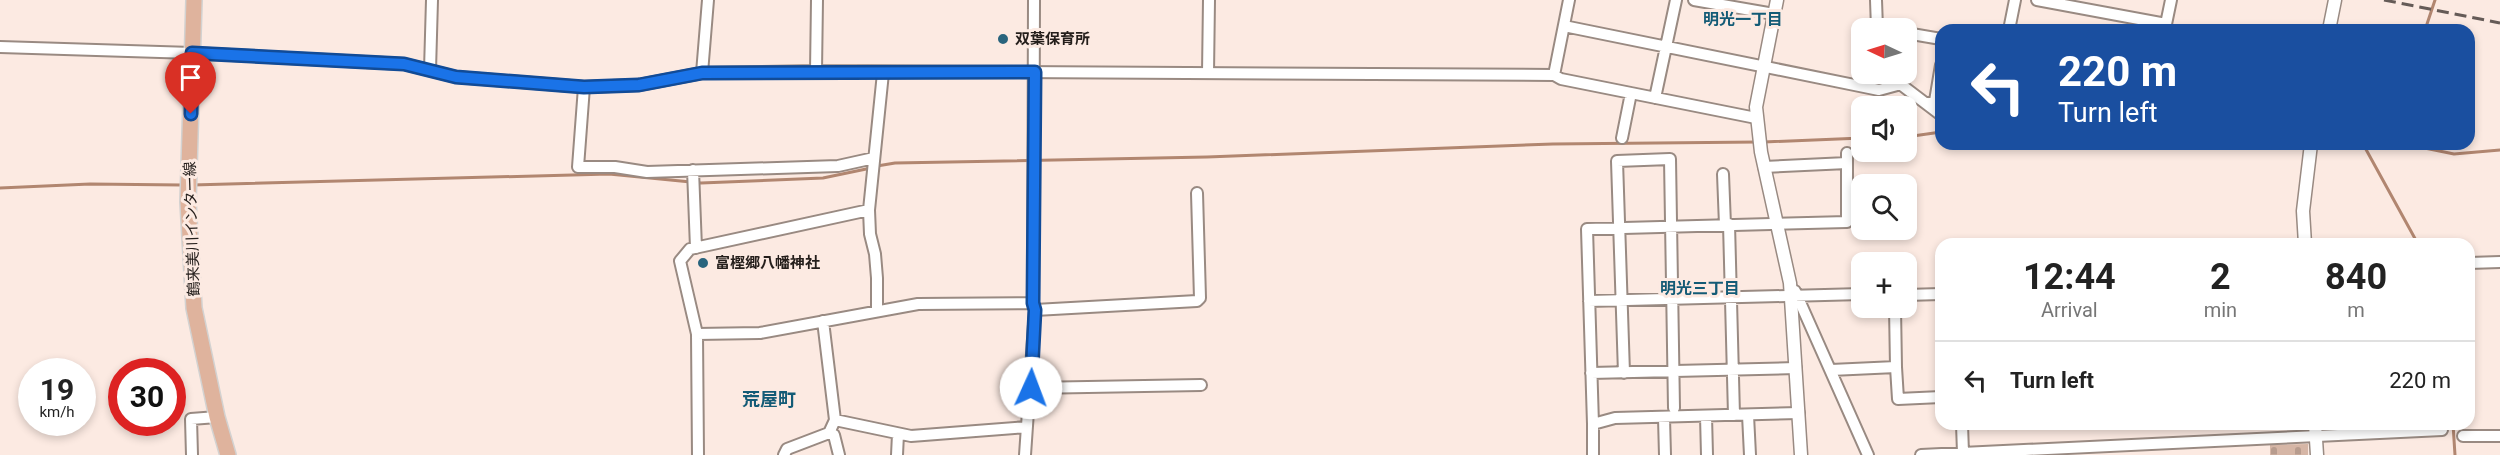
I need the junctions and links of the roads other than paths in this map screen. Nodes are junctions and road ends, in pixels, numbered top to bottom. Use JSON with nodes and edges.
{"nodes":[{"id":1,"x":194,"y":0,"type":"edge"},
{"id":2,"x":432,"y":0,"type":"edge"},
{"id":3,"x":708,"y":0,"type":"edge"},
{"id":4,"x":817,"y":0,"type":"edge"},
{"id":5,"x":1034,"y":0,"type":"edge"},
{"id":6,"x":1209,"y":0,"type":"edge"},
{"id":7,"x":1569,"y":0,"type":"edge"},
{"id":8,"x":1676,"y":0,"type":"edge"},
{"id":9,"x":1694,"y":0,"type":"edge"},
{"id":10,"x":1777,"y":0,"type":"edge"},
{"id":11,"x":1876,"y":0,"type":"edge"},
{"id":12,"x":2014,"y":0,"type":"edge"},
{"id":13,"x":2037,"y":0,"type":"edge"},
{"id":14,"x":2171,"y":0,"type":"edge"},
{"id":15,"x":2335,"y":0,"type":"edge"},
{"id":16,"x":1774,"y":14,"type":"junction"},
{"id":17,"x":1878,"y":18,"type":"edge"},
{"id":18,"x":2010,"y":24,"type":"edge"},
{"id":19,"x":2151,"y":24,"type":"edge"},
{"id":20,"x":2166,"y":24,"type":"edge"},
{"id":21,"x":2330,"y":24,"type":"edge"},
{"id":22,"x":1564,"y":26,"type":"junction"},
{"id":23,"x":1917,"y":35,"type":"edge"},
{"id":24,"x":1935,"y":38,"type":"edge"},
{"id":25,"x":1666,"y":46,"type":"junction"},
{"id":26,"x":0,"y":47,"type":"edge"},
{"id":27,"x":192,"y":53,"type":"junction"},
{"id":28,"x":1764,"y":68,"type":"junction"},
{"id":29,"x":430,"y":70,"type":"junction"},
{"id":30,"x":816,"y":71,"type":"junction"},
{"id":31,"x":882,"y":72,"type":"junction"},
{"id":32,"x":1035,"y":72,"type":"junction"},
{"id":33,"x":702,"y":73,"type":"junction"},
{"id":34,"x":1208,"y":73,"type":"junction"},
{"id":35,"x":1554,"y":75,"type":"junction"},
{"id":36,"x":1901,"y":84,"type":"joint"},
{"id":37,"x":584,"y":87,"type":"junction"},
{"id":38,"x":1631,"y":93,"type":"junction"},
{"id":39,"x":1655,"y":98,"type":"junction"},
{"id":40,"x":1935,"y":101,"type":"edge"},
{"id":41,"x":1927,"y":104,"type":"junction"},
{"id":42,"x":1935,"y":110,"type":"edge"},
{"id":43,"x":1756,"y":118,"type":"junction"},
{"id":44,"x":1622,"y":138,"type":"dead end"},
{"id":45,"x":2310,"y":150,"type":"edge"},
{"id":46,"x":873,"y":164,"type":"junction"},
{"id":47,"x":1764,"y":167,"type":"junction"},
{"id":48,"x":693,"y":171,"type":"junction"},
{"id":49,"x":1723,"y":174,"type":"dead end"},
{"id":50,"x":1197,"y":193,"type":"dead end"},
{"id":51,"x":869,"y":210,"type":"junction"},
{"id":52,"x":1775,"y":223,"type":"junction"},
{"id":53,"x":1727,"y":224,"type":"junction"},
{"id":54,"x":1671,"y":226,"type":"junction"},
{"id":55,"x":1619,"y":228,"type":"junction"},
{"id":56,"x":2305,"y":238,"type":"edge"},
{"id":57,"x":696,"y":248,"type":"junction"},
{"id":58,"x":2500,"y":262,"type":"edge"},
{"id":59,"x":2475,"y":263,"type":"edge"},
{"id":60,"x":1851,"y":294,"type":"edge"},
{"id":61,"x":1935,"y":294,"type":"edge"},
{"id":62,"x":1917,"y":295,"type":"edge"},
{"id":63,"x":1794,"y":296,"type":"junction"},
{"id":64,"x":1732,"y":297,"type":"junction"},
{"id":65,"x":1672,"y":298,"type":"junction"},
{"id":66,"x":1621,"y":300,"type":"junction"},
{"id":67,"x":1589,"y":301,"type":"junction"},
{"id":68,"x":1034,"y":307,"type":"junction"},
{"id":69,"x":878,"y":310,"type":"junction"},
{"id":70,"x":1895,"y":318,"type":"edge"},
{"id":71,"x":823,"y":321,"type":"junction"},
{"id":72,"x":697,"y":334,"type":"junction"},
{"id":73,"x":1896,"y":367,"type":"junction"},
{"id":74,"x":1796,"y":368,"type":"junction"},
{"id":75,"x":1733,"y":370,"type":"junction"},
{"id":76,"x":1831,"y":370,"type":"junction"},
{"id":77,"x":1674,"y":372,"type":"junction"},
{"id":78,"x":1591,"y":373,"type":"junction"},
{"id":79,"x":1624,"y":373,"type":"junction"},
{"id":80,"x":1201,"y":385,"type":"dead end"},
{"id":81,"x":1031,"y":388,"type":"junction"},
{"id":82,"x":1935,"y":397,"type":"edge"},
{"id":83,"x":1674,"y":408,"type":"dead end"},
{"id":84,"x":1799,"y":413,"type":"junction"},
{"id":85,"x":1734,"y":415,"type":"junction"},
{"id":86,"x":1749,"y":415,"type":"junction"},
{"id":87,"x":1706,"y":416,"type":"junction"},
{"id":88,"x":217,"y":417,"type":"junction"},
{"id":89,"x":1664,"y":418,"type":"junction"},
{"id":90,"x":835,"y":420,"type":"junction"},
{"id":91,"x":1593,"y":424,"type":"junction"},
{"id":92,"x":1027,"y":427,"type":"junction"},
{"id":93,"x":1962,"y":430,"type":"edge"},
{"id":94,"x":2315,"y":430,"type":"edge"},
{"id":95,"x":2442,"y":430,"type":"dead end"},
{"id":96,"x":830,"y":433,"type":"junction"},
{"id":97,"x":898,"y":434,"type":"junction"},
{"id":98,"x":2463,"y":436,"type":"dead end"},
{"id":99,"x":2500,"y":436,"type":"edge"},
{"id":100,"x":1964,"y":453,"type":"junction"},
{"id":101,"x":192,"y":455,"type":"edge"},
{"id":102,"x":228,"y":455,"type":"edge"},
{"id":103,"x":698,"y":455,"type":"edge"},
{"id":104,"x":784,"y":455,"type":"edge"},
{"id":105,"x":839,"y":455,"type":"edge"},
{"id":106,"x":897,"y":455,"type":"edge"},
{"id":107,"x":1025,"y":455,"type":"edge"},
{"id":108,"x":1593,"y":455,"type":"edge"},
{"id":109,"x":1665,"y":455,"type":"edge"},
{"id":110,"x":1707,"y":455,"type":"edge"},
{"id":111,"x":1750,"y":455,"type":"edge"},
{"id":112,"x":1801,"y":455,"type":"edge"},
{"id":113,"x":1868,"y":455,"type":"edge"},
{"id":114,"x":1921,"y":455,"type":"edge"},
{"id":115,"x":2317,"y":455,"type":"edge"}],
"edges":[{"from":1,"to":27,"type":"main road","name":"鶴来美川インター線"},
{"from":2,"to":29,"type":"street"},
{"from":3,"to":33,"type":"street"},
{"from":4,"to":30,"type":"street"},
{"from":5,"to":32,"type":"street"},
{"from":6,"to":34,"type":"street"},
{"from":7,"to":22,"type":"street"},
{"from":8,"to":25,"type":"street"},
{"from":9,"to":16,"type":"street"},
{"from":10,"to":16,"type":"street"},
{"from":11,"to":17,"type":"street"},
{"from":12,"to":18,"type":"street"},
{"from":13,"to":19,"type":"street"},
{"from":14,"to":20,"type":"street"},
{"from":15,"to":21,"type":"street"},
{"from":16,"to":28,"type":"street"},
{"from":22,"to":25,"type":"street"},
{"from":22,"to":35,"type":"street"},
{"from":23,"to":24,"type":"street"},
{"from":25,"to":28,"type":"street"},
{"from":25,"to":39,"type":"street"},
{"from":26,"to":27,"type":"street"},
{"from":27,"to":29,"type":"street"},
{"from":27,"to":88,"type":"main road","name":"鶴来美川インター線"},
{"from":28,"to":36,"type":"street"},
{"from":28,"to":43,"type":"street"},
{"from":29,"to":37,"type":"street"},
{"from":30,"to":31,"type":"street"},
{"from":30,"to":33,"type":"street"},
{"from":31,"to":32,"type":"street"},
{"from":31,"to":46,"type":"street"},
{"from":32,"to":34,"type":"street"},
{"from":32,"to":68,"type":"street"},
{"from":33,"to":37,"type":"street"},
{"from":34,"to":35,"type":"street"},
{"from":35,"to":38,"type":"street"},
{"from":36,"to":41,"type":"street"},
{"from":37,"to":48,"type":"street"},
{"from":38,"to":39,"type":"street"},
{"from":38,"to":44,"type":"street"},
{"from":39,"to":43,"type":"street"},
{"from":40,"to":41,"type":"street"},
{"from":41,"to":42,"type":"street"},
{"from":43,"to":47,"type":"street"},
{"from":45,"to":56,"type":"street"},
{"from":46,"to":48,"type":"street"},
{"from":46,"to":51,"type":"street"},
{"from":47,"to":52,"type":"street"},
{"from":47,"to":52,"type":"street"},
{"from":48,"to":57,"type":"street"},
{"from":49,"to":53,"type":"street"},
{"from":50,"to":68,"type":"street"},
{"from":51,"to":57,"type":"street"},
{"from":51,"to":69,"type":"street"},
{"from":52,"to":53,"type":"street"},
{"from":52,"to":63,"type":"street"},
{"from":53,"to":54,"type":"street"},
{"from":53,"to":64,"type":"street"},
{"from":54,"to":55,"type":"street"},
{"from":54,"to":55,"type":"street"},
{"from":54,"to":65,"type":"street"},
{"from":55,"to":66,"type":"street"},
{"from":55,"to":67,"type":"street"},
{"from":57,"to":72,"type":"street"},
{"from":58,"to":59,"type":"street"},
{"from":60,"to":63,"type":"street"},
{"from":61,"to":62,"type":"street"},
{"from":63,"to":64,"type":"street"},
{"from":63,"to":74,"type":"street"},
{"from":63,"to":76,"type":"street"},
{"from":64,"to":65,"type":"street"},
{"from":64,"to":75,"type":"street"},
{"from":65,"to":66,"type":"street"},
{"from":65,"to":77,"type":"street"},
{"from":66,"to":67,"type":"street"},
{"from":66,"to":79,"type":"street"},
{"from":67,"to":78,"type":"street"},
{"from":68,"to":69,"type":"street"},
{"from":68,"to":81,"type":"street"},
{"from":69,"to":71,"type":"street"},
{"from":70,"to":73,"type":"street"},
{"from":71,"to":72,"type":"street"},
{"from":71,"to":90,"type":"street"},
{"from":72,"to":103,"type":"street"},
{"from":73,"to":76,"type":"street"},
{"from":73,"to":82,"type":"street"},
{"from":74,"to":75,"type":"street"},
{"from":74,"to":84,"type":"street"},
{"from":75,"to":77,"type":"street"},
{"from":75,"to":85,"type":"street"},
{"from":76,"to":113,"type":"street"},
{"from":77,"to":79,"type":"street"},
{"from":77,"to":83,"type":"street"},
{"from":78,"to":79,"type":"street"},
{"from":78,"to":91,"type":"street"},
{"from":80,"to":81,"type":"street"},
{"from":81,"to":92,"type":"street"},
{"from":84,"to":86,"type":"street"},
{"from":84,"to":112,"type":"street"},
{"from":85,"to":86,"type":"street"},
{"from":85,"to":87,"type":"street"},
{"from":86,"to":111,"type":"street"},
{"from":87,"to":89,"type":"street"},
{"from":87,"to":110,"type":"street"},
{"from":88,"to":101,"type":"street"},
{"from":88,"to":102,"type":"main road","name":"鶴来美川インター線"},
{"from":89,"to":91,"type":"street"},
{"from":89,"to":109,"type":"street"},
{"from":90,"to":96,"type":"street"},
{"from":90,"to":97,"type":"street"},
{"from":91,"to":108,"type":"street"},
{"from":92,"to":97,"type":"street"},
{"from":92,"to":107,"type":"street"},
{"from":93,"to":100,"type":"street"},
{"from":94,"to":95,"type":"street"},
{"from":94,"to":100,"type":"street"},
{"from":94,"to":115,"type":"street"},
{"from":96,"to":104,"type":"street"},
{"from":96,"to":105,"type":"street"},
{"from":97,"to":106,"type":"street"},
{"from":98,"to":99,"type":"street"},
{"from":100,"to":114,"type":"street"}]}
